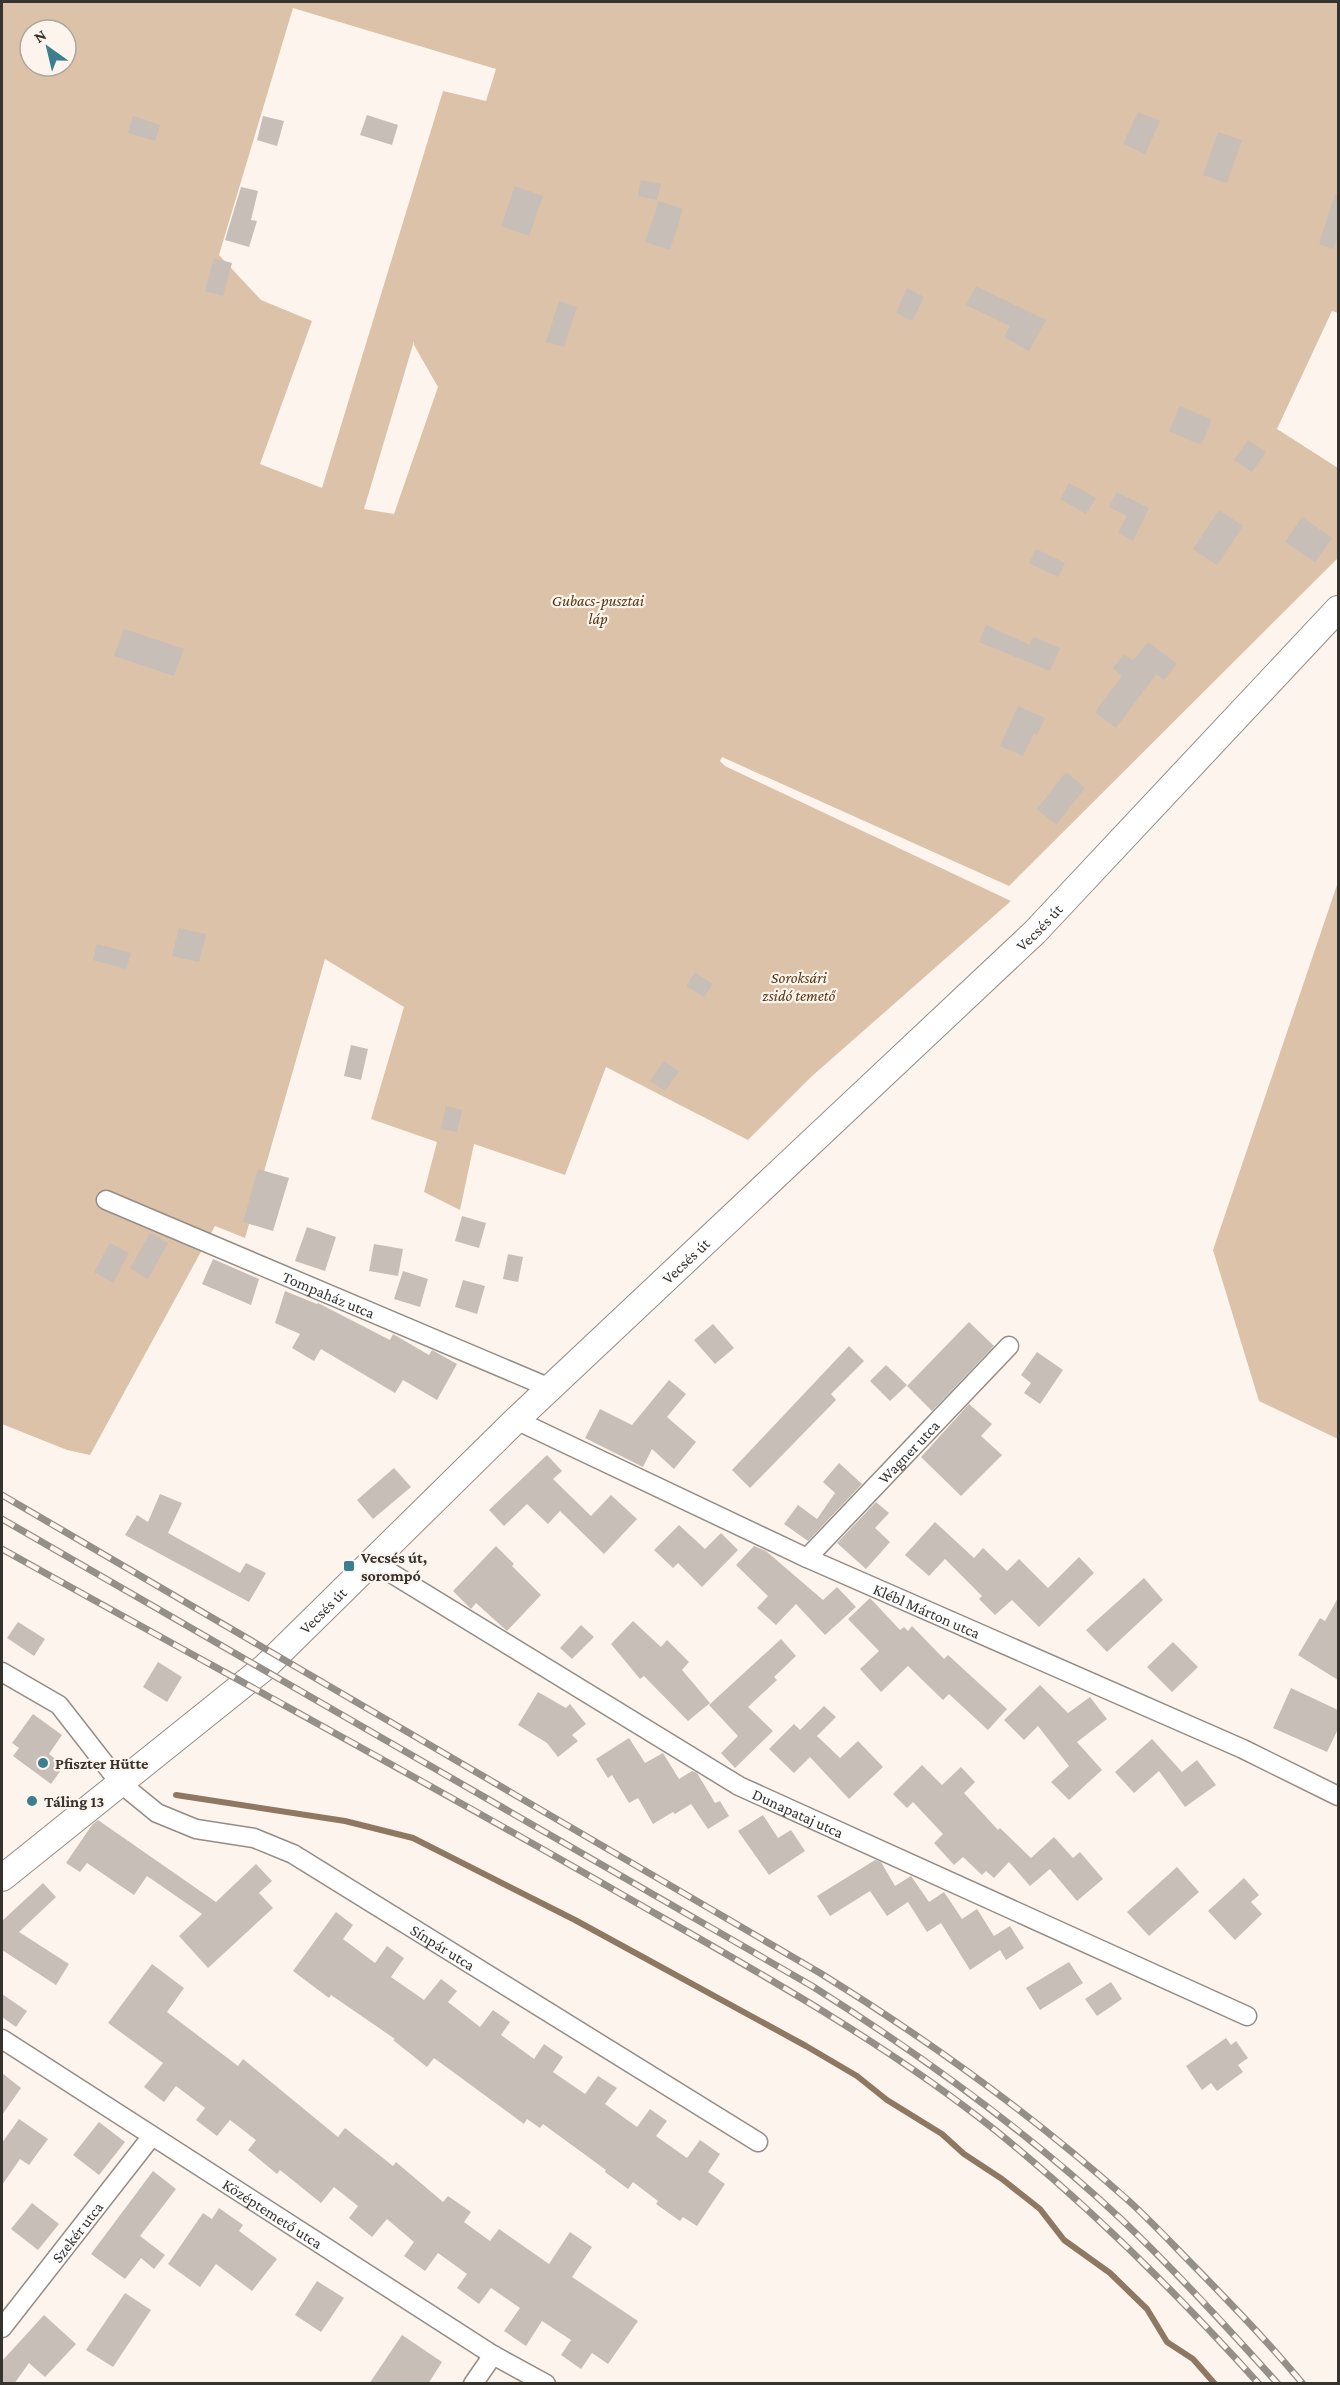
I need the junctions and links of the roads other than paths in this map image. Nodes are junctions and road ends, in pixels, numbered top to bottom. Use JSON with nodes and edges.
{"nodes":[{"id":1,"x":1338,"y":609,"type":"edge"},
{"id":2,"x":106,"y":1200,"type":"dead end"},
{"id":3,"x":1009,"y":1346,"type":"dead end"},
{"id":4,"x":550,"y":1388,"type":"junction"},
{"id":5,"x":516,"y":1420,"type":"junction"},
{"id":6,"x":807,"y":1558,"type":"junction"},
{"id":7,"x":373,"y":1562,"type":"junction"},
{"id":8,"x":2,"y":1672,"type":"edge"},
{"id":9,"x":119,"y":1782,"type":"junction"},
{"id":10,"x":1337,"y":1791,"type":"edge"},
{"id":11,"x":2,"y":1878,"type":"edge"},
{"id":12,"x":1247,"y":2016,"type":"dead end"},
{"id":13,"x":2,"y":2039,"type":"edge"},
{"id":14,"x":152,"y":2136,"type":"junction"},
{"id":15,"x":758,"y":2142,"type":"dead end"},
{"id":16,"x":2,"y":2328,"type":"edge"},
{"id":17,"x":493,"y":2355,"type":"junction"},
{"id":18,"x":473,"y":2384,"type":"edge"},
{"id":19,"x":546,"y":2384,"type":"edge"}],
"edges":[{"from":1,"to":4,"type":"street","name":"Vecsés út"},
{"from":2,"to":4,"type":"street","name":"Tompaház utca"},
{"from":3,"to":6,"type":"street","name":"Wagner utca"},
{"from":4,"to":5,"type":"street","name":"Vecsés út"},
{"from":5,"to":6,"type":"street","name":"Klébl Márton utca"},
{"from":5,"to":7,"type":"street","name":"Vecsés út"},
{"from":6,"to":10,"type":"street","name":"Klébl Márton utca"},
{"from":7,"to":9,"type":"street","name":"Vecsés út"},
{"from":7,"to":12,"type":"street","name":"Dunapataj utca"},
{"from":8,"to":9,"type":"street","name":"Sínpár utca"},
{"from":9,"to":11,"type":"street","name":"Vecsés út"},
{"from":9,"to":15,"type":"street","name":"Sínpár utca"},
{"from":13,"to":14,"type":"street","name":"Középtemető utca"},
{"from":14,"to":16,"type":"street","name":"Szekér utca"},
{"from":14,"to":17,"type":"street","name":"Középtemető utca"},
{"from":17,"to":18,"type":"street"},
{"from":17,"to":19,"type":"street","name":"Középtemető utca"}]}
